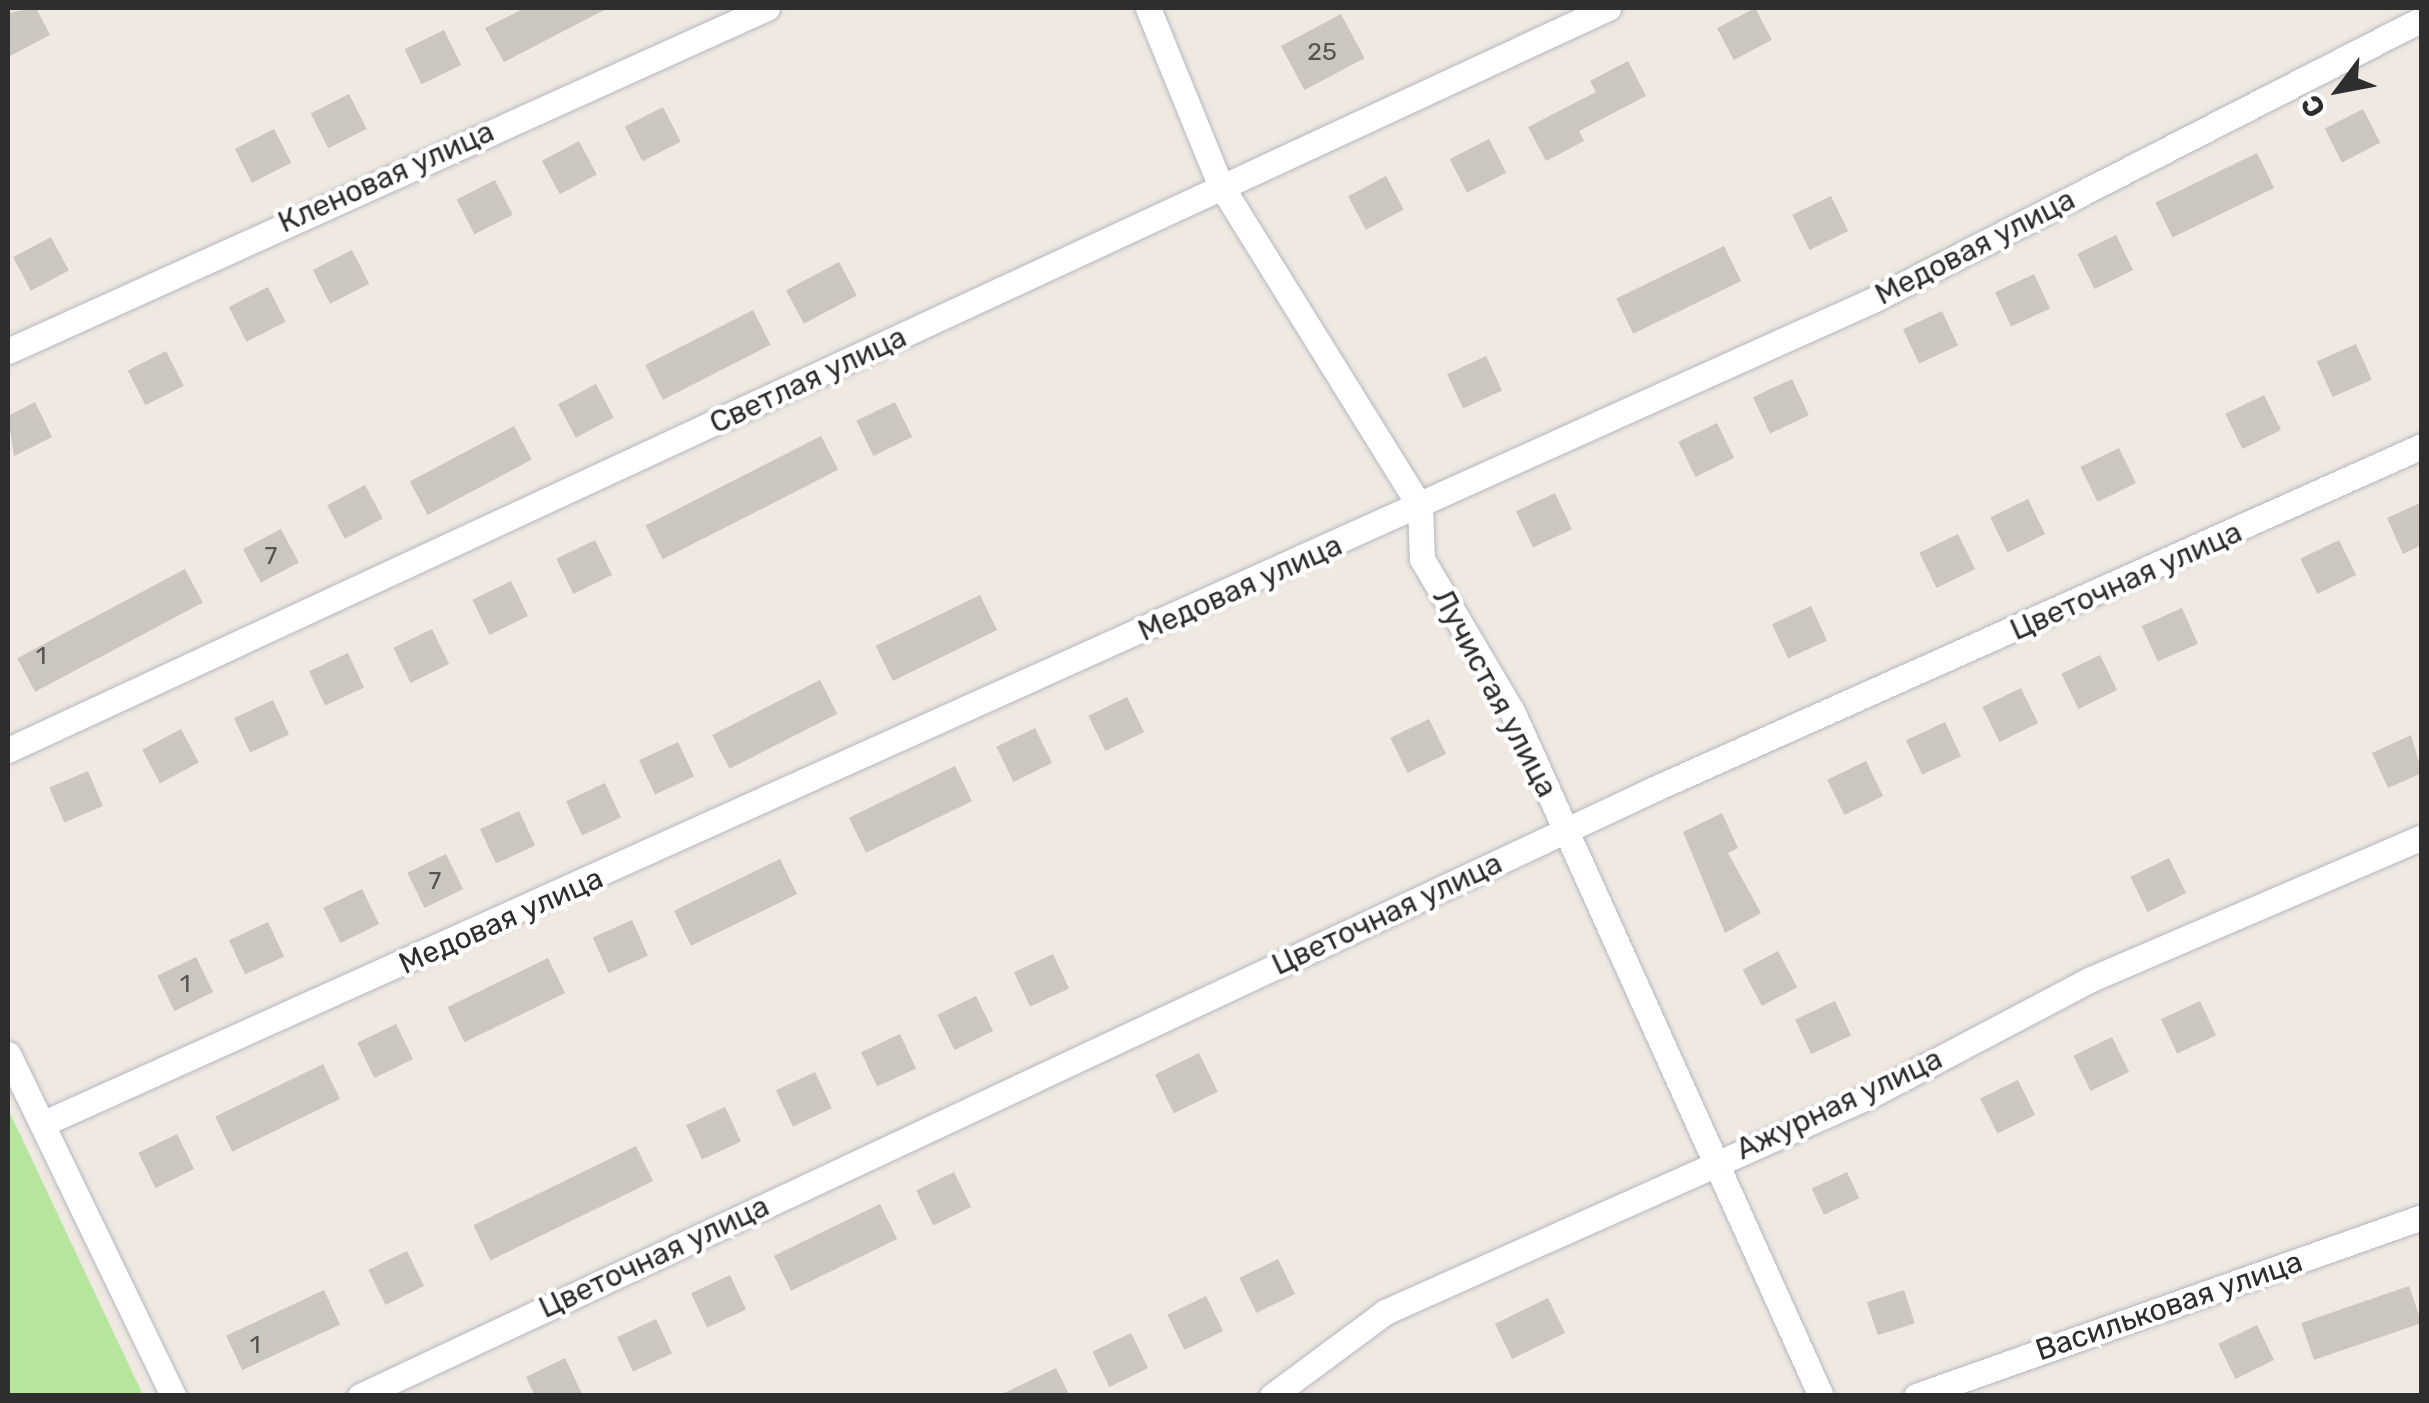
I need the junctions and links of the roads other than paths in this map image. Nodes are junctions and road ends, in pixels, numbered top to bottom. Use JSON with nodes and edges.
{"nodes":[{"id":1,"x":767,"y":8,"type":"edge"},
{"id":2,"x":1148,"y":8,"type":"edge"},
{"id":3,"x":1608,"y":8,"type":"edge"},
{"id":4,"x":2422,"y":19,"type":"edge"},
{"id":5,"x":1220,"y":184,"type":"junction"},
{"id":6,"x":8,"y":352,"type":"edge"},
{"id":7,"x":2422,"y":446,"type":"edge"},
{"id":8,"x":1420,"y":506,"type":"junction"},
{"id":9,"x":8,"y":750,"type":"edge"},
{"id":10,"x":1567,"y":830,"type":"junction"},
{"id":11,"x":2422,"y":837,"type":"edge"},
{"id":12,"x":8,"y":1054,"type":"edge"},
{"id":13,"x":42,"y":1124,"type":"junction"},
{"id":14,"x":1710,"y":1162,"type":"junction"},
{"id":15,"x":2422,"y":1217,"type":"edge"},
{"id":16,"x":174,"y":1396,"type":"edge"},
{"id":17,"x":360,"y":1396,"type":"edge"},
{"id":18,"x":1272,"y":1396,"type":"edge"},
{"id":19,"x":1821,"y":1396,"type":"edge"},
{"id":20,"x":1916,"y":1396,"type":"edge"}],
"edges":[{"from":1,"to":6,"type":"street","name":"Кленовая улица"},
{"from":2,"to":5,"type":"street","name":"Лучистая улица"},
{"from":3,"to":5,"type":"street","name":"Светлая улица"},
{"from":4,"to":8,"type":"street","name":"Медовая улица"},
{"from":5,"to":8,"type":"street","name":"Лучистая улица"},
{"from":5,"to":9,"type":"street","name":"Светлая улица"},
{"from":7,"to":10,"type":"street","name":"Цветочная улица"},
{"from":8,"to":10,"type":"street","name":"Лучистая улица"},
{"from":8,"to":13,"type":"street","name":"Медовая улица"},
{"from":10,"to":14,"type":"street","name":"Лучистая улица"},
{"from":10,"to":17,"type":"street","name":"Цветочная улица"},
{"from":11,"to":14,"type":"street","name":"Ажурная улица"},
{"from":12,"to":13,"type":"street"},
{"from":13,"to":16,"type":"street"},
{"from":14,"to":18,"type":"street","name":"Ажурная улица"},
{"from":14,"to":19,"type":"street","name":"Лучистая улица"},
{"from":15,"to":20,"type":"street","name":"Васильковая улица"}]}
